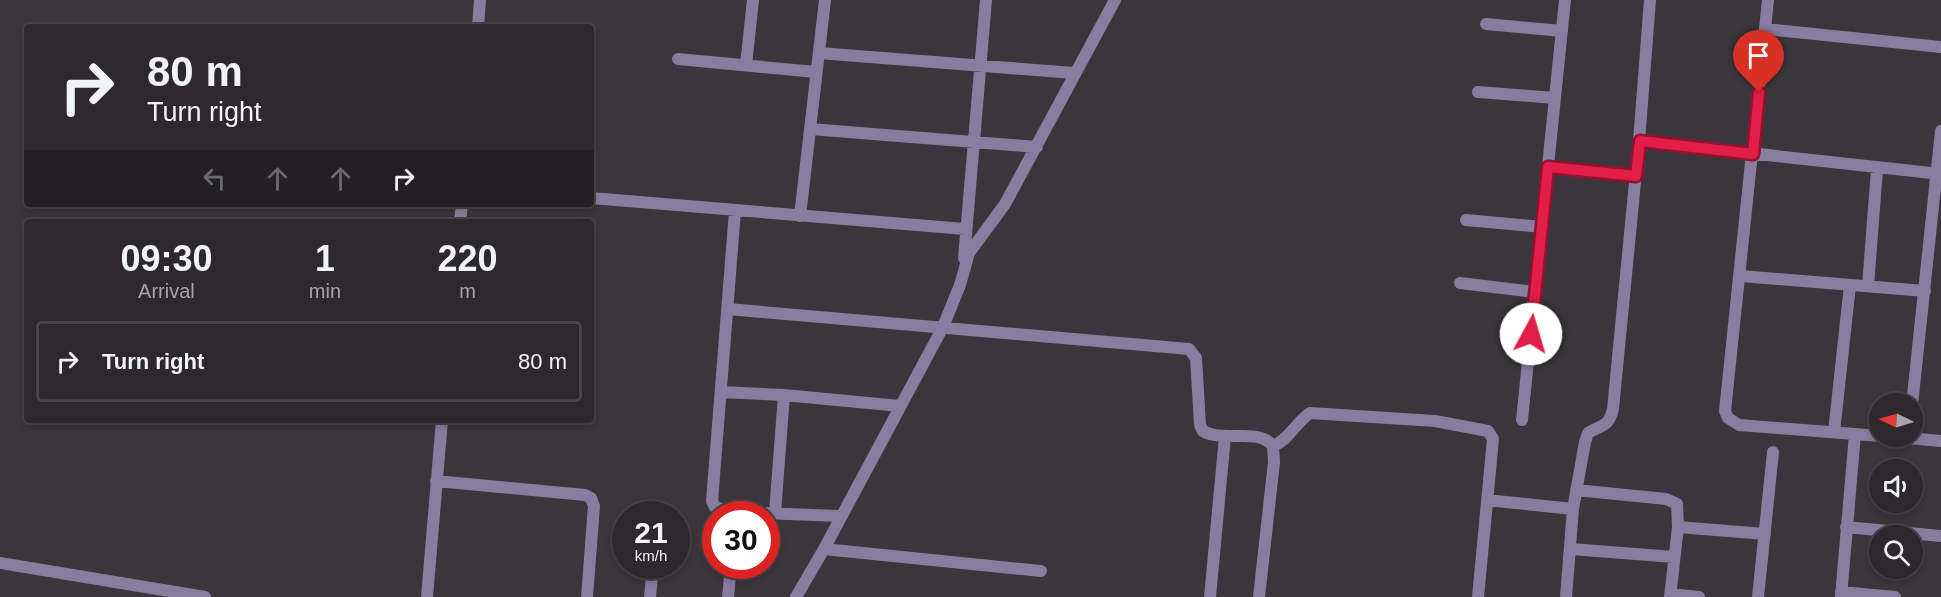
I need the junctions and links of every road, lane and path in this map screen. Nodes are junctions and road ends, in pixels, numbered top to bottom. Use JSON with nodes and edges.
{"nodes":[{"id":1,"x":480,"y":0,"type":"edge"},
{"id":2,"x":753,"y":0,"type":"edge"},
{"id":3,"x":825,"y":0,"type":"edge"},
{"id":4,"x":986,"y":0,"type":"edge"},
{"id":5,"x":1115,"y":0,"type":"edge"},
{"id":6,"x":1565,"y":0,"type":"edge"},
{"id":7,"x":1650,"y":0,"type":"edge"},
{"id":8,"x":1768,"y":0,"type":"edge"},
{"id":9,"x":478,"y":24,"type":"edge"},
{"id":10,"x":1486,"y":24,"type":"dead end"},
{"id":11,"x":1766,"y":29,"type":"junction"},
{"id":12,"x":1562,"y":31,"type":"junction"},
{"id":13,"x":1941,"y":47,"type":"edge"},
{"id":14,"x":819,"y":53,"type":"junction"},
{"id":15,"x":678,"y":59,"type":"dead end"},
{"id":16,"x":746,"y":65,"type":"junction"},
{"id":17,"x":979,"y":65,"type":"junction"},
{"id":18,"x":816,"y":72,"type":"junction"},
{"id":19,"x":1074,"y":73,"type":"junction"},
{"id":20,"x":1478,"y":92,"type":"dead end"},
{"id":21,"x":1555,"y":98,"type":"junction"},
{"id":22,"x":810,"y":129,"type":"junction"},
{"id":23,"x":1941,"y":130,"type":"edge"},
{"id":24,"x":1640,"y":141,"type":"junction"},
{"id":25,"x":972,"y":144,"type":"junction"},
{"id":26,"x":1037,"y":147,"type":"junction"},
{"id":27,"x":1753,"y":154,"type":"junction"},
{"id":28,"x":1548,"y":167,"type":"junction"},
{"id":29,"x":1877,"y":169,"type":"junction"},
{"id":30,"x":1939,"y":174,"type":"edge"},
{"id":31,"x":1636,"y":176,"type":"junction"},
{"id":32,"x":594,"y":198,"type":"edge"},
{"id":33,"x":735,"y":211,"type":"junction"},
{"id":34,"x":800,"y":216,"type":"junction"},
{"id":35,"x":1466,"y":220,"type":"dead end"},
{"id":36,"x":1542,"y":227,"type":"junction"},
{"id":37,"x":965,"y":229,"type":"junction"},
{"id":38,"x":964,"y":265,"type":"junction"},
{"id":39,"x":1741,"y":276,"type":"junction"},
{"id":40,"x":1460,"y":283,"type":"dead end"},
{"id":41,"x":1850,"y":285,"type":"junction"},
{"id":42,"x":1868,"y":286,"type":"junction"},
{"id":43,"x":1925,"y":291,"type":"junction"},
{"id":44,"x":1535,"y":292,"type":"junction"},
{"id":45,"x":728,"y":309,"type":"junction"},
{"id":46,"x":943,"y":327,"type":"junction"},
{"id":47,"x":721,"y":392,"type":"junction"},
{"id":48,"x":1913,"y":393,"type":"edge"},
{"id":49,"x":784,"y":395,"type":"junction"},
{"id":50,"x":900,"y":406,"type":"junction"},
{"id":51,"x":1522,"y":420,"type":"dead end"},
{"id":52,"x":442,"y":423,"type":"edge"},
{"id":53,"x":1834,"y":432,"type":"junction"},
{"id":54,"x":1855,"y":434,"type":"junction"},
{"id":55,"x":1869,"y":435,"type":"edge"},
{"id":56,"x":1225,"y":436,"type":"junction"},
{"id":57,"x":1923,"y":439,"type":"edge"},
{"id":58,"x":1941,"y":441,"type":"edge"},
{"id":59,"x":1273,"y":446,"type":"junction"},
{"id":60,"x":1773,"y":452,"type":"dead end"},
{"id":61,"x":436,"y":481,"type":"junction"},
{"id":62,"x":1576,"y":490,"type":"junction"},
{"id":63,"x":1487,"y":500,"type":"junction"},
{"id":64,"x":712,"y":501,"type":"edge"},
{"id":65,"x":776,"y":501,"type":"edge"},
{"id":66,"x":1573,"y":509,"type":"junction"},
{"id":67,"x":780,"y":513,"type":"edge"},
{"id":68,"x":840,"y":516,"type":"junction"},
{"id":69,"x":1678,"y":527,"type":"junction"},
{"id":70,"x":1846,"y":527,"type":"junction"},
{"id":71,"x":1765,"y":534,"type":"junction"},
{"id":72,"x":1941,"y":536,"type":"edge"},
{"id":73,"x":824,"y":549,"type":"junction"},
{"id":74,"x":1571,"y":549,"type":"junction"},
{"id":75,"x":1674,"y":557,"type":"junction"},
{"id":76,"x":0,"y":563,"type":"edge"},
{"id":77,"x":1041,"y":571,"type":"dead end"},
{"id":78,"x":652,"y":579,"type":"edge"},
{"id":79,"x":730,"y":579,"type":"edge"},
{"id":80,"x":139,"y":592,"type":"edge"},
{"id":81,"x":1841,"y":594,"type":"edge"},
{"id":82,"x":1670,"y":595,"type":"edge"},
{"id":83,"x":205,"y":597,"type":"edge"},
{"id":84,"x":427,"y":597,"type":"edge"},
{"id":85,"x":587,"y":597,"type":"edge"},
{"id":86,"x":650,"y":597,"type":"edge"},
{"id":87,"x":728,"y":597,"type":"edge"},
{"id":88,"x":796,"y":597,"type":"edge"},
{"id":89,"x":1210,"y":597,"type":"edge"},
{"id":90,"x":1259,"y":597,"type":"edge"},
{"id":91,"x":1478,"y":597,"type":"edge"},
{"id":92,"x":1566,"y":597,"type":"edge"},
{"id":93,"x":1699,"y":597,"type":"edge"},
{"id":94,"x":1758,"y":597,"type":"edge"},
{"id":95,"x":1895,"y":597,"type":"edge"}],
"edges":[{"from":1,"to":9,"type":"street"},
{"from":2,"to":16,"type":"street"},
{"from":3,"to":14,"type":"street"},
{"from":4,"to":17,"type":"street"},
{"from":5,"to":19,"type":"street"},
{"from":6,"to":12,"type":"street"},
{"from":7,"to":24,"type":"street"},
{"from":8,"to":11,"type":"street"},
{"from":10,"to":12,"type":"street"},
{"from":11,"to":13,"type":"street"},
{"from":11,"to":27,"type":"street"},
{"from":12,"to":21,"type":"street"},
{"from":14,"to":17,"type":"street"},
{"from":14,"to":18,"type":"street"},
{"from":15,"to":16,"type":"street"},
{"from":16,"to":18,"type":"street"},
{"from":17,"to":19,"type":"street"},
{"from":17,"to":25,"type":"street"},
{"from":18,"to":22,"type":"street"},
{"from":19,"to":26,"type":"street"},
{"from":20,"to":21,"type":"street"},
{"from":21,"to":28,"type":"street"},
{"from":22,"to":25,"type":"street"},
{"from":22,"to":34,"type":"street"},
{"from":23,"to":30,"type":"street"},
{"from":24,"to":27,"type":"street"},
{"from":24,"to":31,"type":"street"},
{"from":25,"to":26,"type":"street"},
{"from":25,"to":37,"type":"street"},
{"from":26,"to":38,"type":"street"},
{"from":27,"to":29,"type":"street"},
{"from":27,"to":39,"type":"street"},
{"from":28,"to":31,"type":"street"},
{"from":28,"to":36,"type":"street"},
{"from":29,"to":30,"type":"street"},
{"from":29,"to":42,"type":"street"},
{"from":30,"to":43,"type":"street"},
{"from":31,"to":62,"type":"street"},
{"from":32,"to":33,"type":"street"},
{"from":33,"to":34,"type":"street"},
{"from":33,"to":45,"type":"street"},
{"from":34,"to":37,"type":"street"},
{"from":35,"to":36,"type":"street"},
{"from":36,"to":44,"type":"street"},
{"from":37,"to":38,"type":"street"},
{"from":38,"to":46,"type":"street"},
{"from":39,"to":41,"type":"street"},
{"from":39,"to":53,"type":"street"},
{"from":40,"to":44,"type":"street"},
{"from":41,"to":42,"type":"street"},
{"from":41,"to":53,"type":"street"},
{"from":42,"to":43,"type":"street"},
{"from":43,"to":48,"type":"street"},
{"from":44,"to":51,"type":"street"},
{"from":45,"to":46,"type":"street"},
{"from":45,"to":47,"type":"street"},
{"from":46,"to":50,"type":"street"},
{"from":46,"to":56,"type":"street"},
{"from":47,"to":49,"type":"street"},
{"from":47,"to":64,"type":"street"},
{"from":49,"to":50,"type":"street"},
{"from":49,"to":65,"type":"street"},
{"from":50,"to":68,"type":"street"},
{"from":52,"to":61,"type":"street"},
{"from":53,"to":54,"type":"street"},
{"from":54,"to":55,"type":"street"},
{"from":54,"to":70,"type":"street"},
{"from":56,"to":59,"type":"street"},
{"from":56,"to":89,"type":"street"},
{"from":57,"to":58,"type":"street"},
{"from":59,"to":63,"type":"street"},
{"from":59,"to":90,"type":"street"},
{"from":60,"to":71,"type":"street"},
{"from":61,"to":84,"type":"street"},
{"from":61,"to":85,"type":"street"},
{"from":62,"to":66,"type":"street"},
{"from":62,"to":69,"type":"street"},
{"from":63,"to":66,"type":"street"},
{"from":63,"to":91,"type":"street"},
{"from":66,"to":74,"type":"street"},
{"from":67,"to":68,"type":"street"},
{"from":68,"to":73,"type":"street"},
{"from":69,"to":71,"type":"street"},
{"from":69,"to":75,"type":"street"},
{"from":70,"to":72,"type":"street"},
{"from":70,"to":81,"type":"street"},
{"from":71,"to":94,"type":"street"},
{"from":73,"to":77,"type":"street"},
{"from":73,"to":88,"type":"street"},
{"from":74,"to":75,"type":"street"},
{"from":74,"to":92,"type":"street"},
{"from":75,"to":82,"type":"street"},
{"from":76,"to":80,"type":"street"},
{"from":78,"to":86,"type":"street"},
{"from":79,"to":87,"type":"street"},
{"from":80,"to":83,"type":"street"},
{"from":81,"to":95,"type":"street"},
{"from":82,"to":93,"type":"street"}]}
